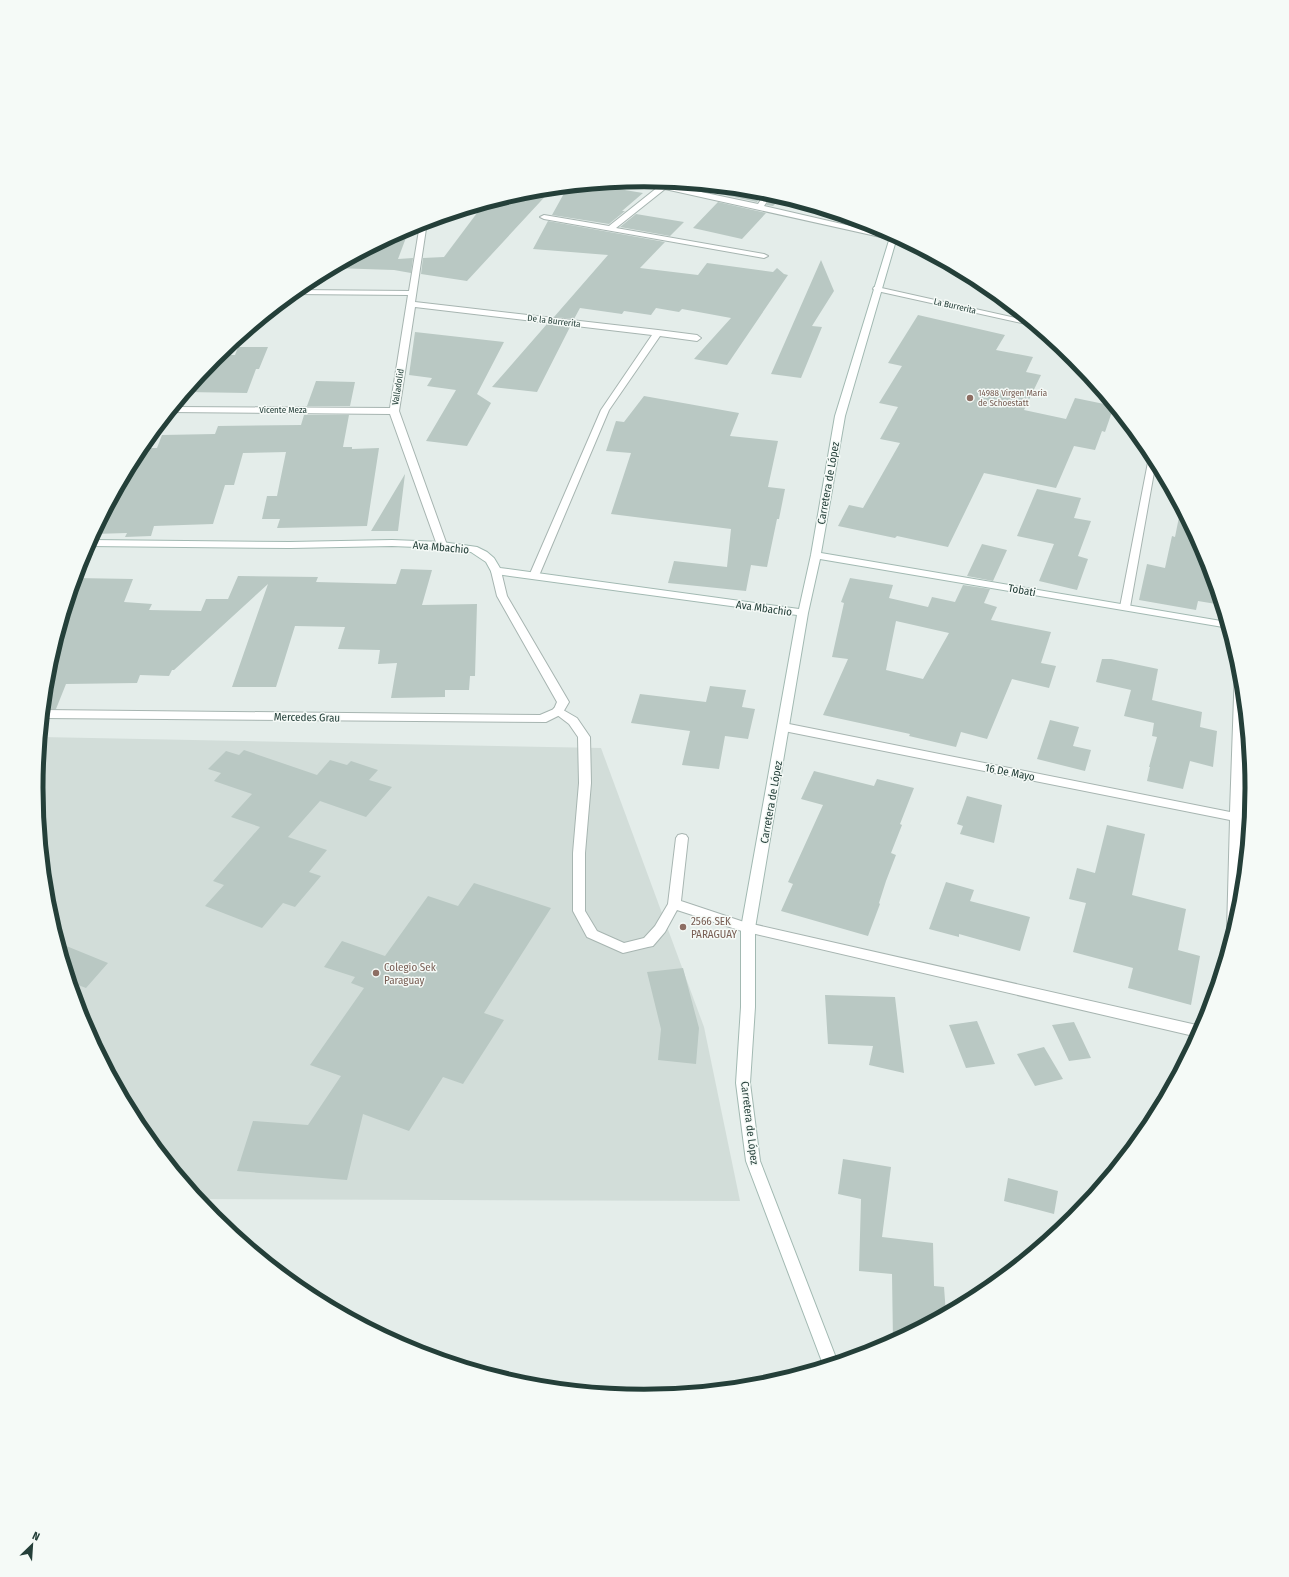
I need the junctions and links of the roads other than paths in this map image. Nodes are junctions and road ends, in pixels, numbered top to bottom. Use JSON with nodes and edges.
{"nodes":[{"id":1,"x":662,"y":187,"type":"edge"},
{"id":2,"x":672,"y":188,"type":"edge"},
{"id":3,"x":765,"y":200,"type":"edge"},
{"id":4,"x":760,"y":207,"type":"junction"},
{"id":5,"x":544,"y":218,"type":"dead end"},
{"id":6,"x":611,"y":228,"type":"junction"},
{"id":7,"x":423,"y":230,"type":"edge"},
{"id":8,"x":873,"y":232,"type":"edge"},
{"id":9,"x":893,"y":241,"type":"edge"},
{"id":10,"x":764,"y":256,"type":"dead end"},
{"id":11,"x":877,"y":288,"type":"junction"},
{"id":12,"x":304,"y":292,"type":"edge"},
{"id":13,"x":413,"y":293,"type":"junction"},
{"id":14,"x":411,"y":304,"type":"junction"},
{"id":15,"x":1024,"y":322,"type":"edge"},
{"id":16,"x":658,"y":333,"type":"junction"},
{"id":17,"x":696,"y":338,"type":"dead end"},
{"id":18,"x":177,"y":410,"type":"edge"},
{"id":19,"x":394,"y":411,"type":"junction"},
{"id":20,"x":1151,"y":464,"type":"edge"},
{"id":21,"x":96,"y":543,"type":"edge"},
{"id":22,"x":442,"y":545,"type":"junction"},
{"id":23,"x":816,"y":555,"type":"junction"},
{"id":24,"x":496,"y":571,"type":"junction"},
{"id":25,"x":534,"y":576,"type":"junction"},
{"id":26,"x":1125,"y":607,"type":"junction"},
{"id":27,"x":803,"y":613,"type":"junction"},
{"id":28,"x":1223,"y":624,"type":"edge"},
{"id":29,"x":1240,"y":703,"type":"edge"},
{"id":30,"x":560,"y":707,"type":"junction"},
{"id":31,"x":48,"y":714,"type":"edge"},
{"id":32,"x":784,"y":727,"type":"junction"},
{"id":33,"x":1236,"y":817,"type":"junction"},
{"id":34,"x":682,"y":838,"type":"dead end"},
{"id":35,"x":1234,"y":903,"type":"edge"},
{"id":36,"x":674,"y":904,"type":"junction"},
{"id":37,"x":748,"y":928,"type":"junction"},
{"id":38,"x":1195,"y":1031,"type":"edge"},
{"id":39,"x":829,"y":1361,"type":"edge"}],
"edges":[{"from":1,"to":6,"type":"street"},
{"from":2,"to":4,"type":"street"},
{"from":3,"to":4,"type":"street"},
{"from":4,"to":8,"type":"street"},
{"from":5,"to":6,"type":"street"},
{"from":6,"to":10,"type":"street"},
{"from":7,"to":13,"type":"street","name":"Valladolid"},
{"from":9,"to":11,"type":"street","name":"Carretera de López"},
{"from":11,"to":15,"type":"street","name":"La Burrerita"},
{"from":11,"to":23,"type":"street","name":"Carretera de López"},
{"from":12,"to":13,"type":"street"},
{"from":13,"to":14,"type":"street","name":"Valladolid"},
{"from":14,"to":16,"type":"street","name":"De la Burrerita"},
{"from":14,"to":19,"type":"street","name":"Valladolid"},
{"from":16,"to":17,"type":"street","name":"De la Burrerita"},
{"from":16,"to":25,"type":"street"},
{"from":18,"to":19,"type":"street","name":"Vicente Meza"},
{"from":19,"to":22,"type":"street","name":"Valladolid"},
{"from":20,"to":26,"type":"street"},
{"from":21,"to":22,"type":"street","name":"Ava Mbachio"},
{"from":22,"to":24,"type":"street","name":"Ava Mbachio"},
{"from":23,"to":26,"type":"street","name":"Tobati"},
{"from":23,"to":27,"type":"street","name":"Carretera de López"},
{"from":24,"to":25,"type":"street","name":"Ava Mbachio"},
{"from":24,"to":30,"type":"street"},
{"from":25,"to":27,"type":"street","name":"Ava Mbachio"},
{"from":26,"to":28,"type":"street","name":"Tobati"},
{"from":27,"to":32,"type":"street","name":"Carretera de López"},
{"from":29,"to":33,"type":"street"},
{"from":30,"to":31,"type":"street","name":"Mercedes Grau"},
{"from":30,"to":36,"type":"street"},
{"from":32,"to":33,"type":"street","name":"16 De Mayo"},
{"from":32,"to":37,"type":"street","name":"Carretera de López"},
{"from":33,"to":35,"type":"street"},
{"from":34,"to":36,"type":"street"},
{"from":36,"to":37,"type":"street"},
{"from":37,"to":38,"type":"street"},
{"from":37,"to":39,"type":"street","name":"Carretera de López"}]}
